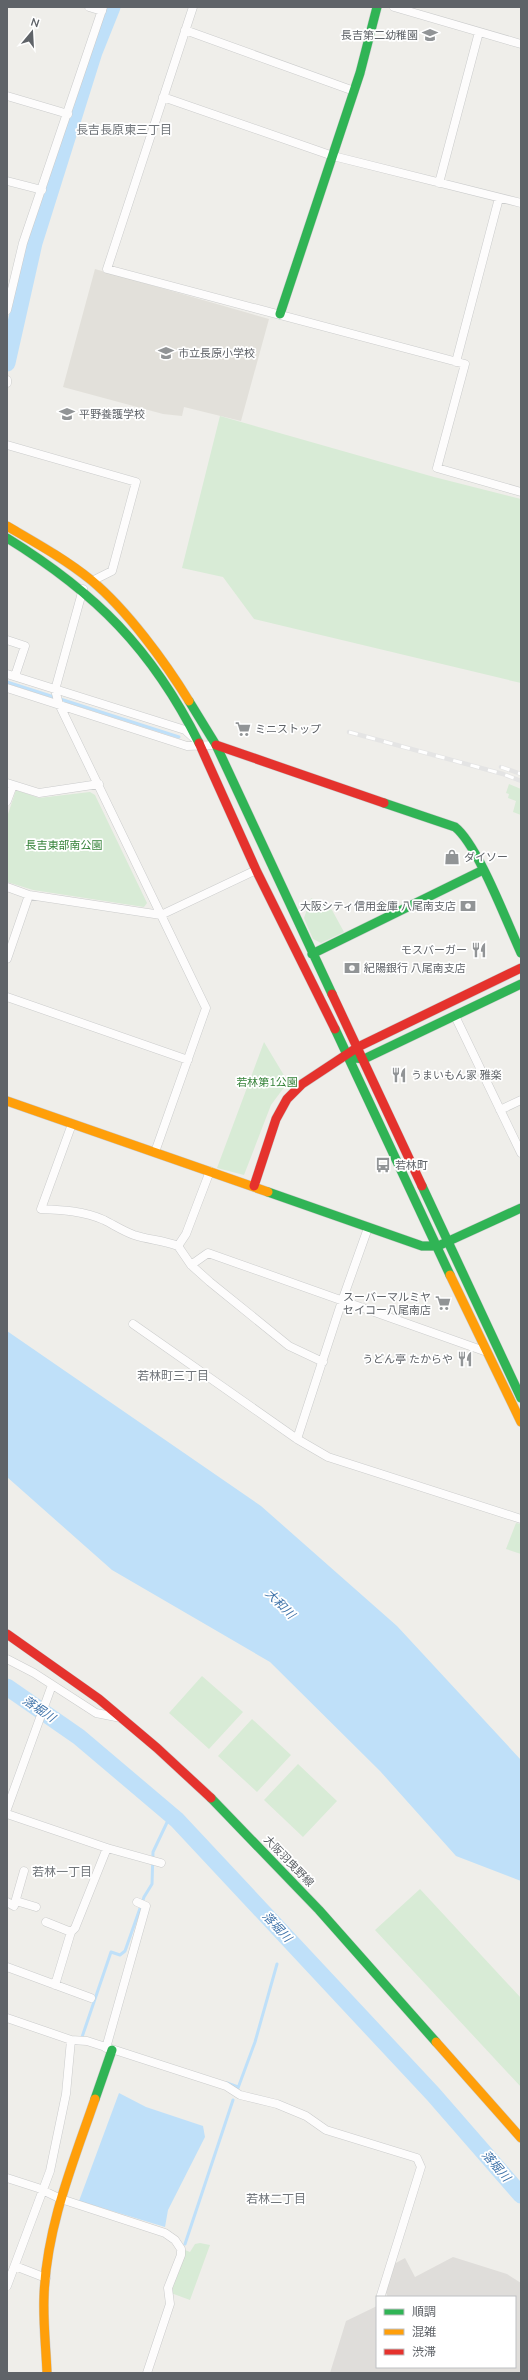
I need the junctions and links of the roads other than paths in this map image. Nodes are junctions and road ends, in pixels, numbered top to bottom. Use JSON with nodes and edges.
{"nodes":[{"id":1,"x":88,"y":7,"type":"edge"},
{"id":2,"x":193,"y":7,"type":"edge"},
{"id":3,"x":377,"y":7,"type":"edge"},
{"id":4,"x":394,"y":7,"type":"edge"},
{"id":5,"x":102,"y":9,"type":"edge"},
{"id":6,"x":185,"y":30,"type":"junction"},
{"id":7,"x":479,"y":32,"type":"junction"},
{"id":8,"x":521,"y":44,"type":"edge"},
{"id":9,"x":354,"y":91,"type":"junction"},
{"id":10,"x":7,"y":96,"type":"edge"},
{"id":11,"x":163,"y":97,"type":"junction"},
{"id":12,"x":68,"y":114,"type":"junction"},
{"id":13,"x":333,"y":156,"type":"junction"},
{"id":14,"x":7,"y":181,"type":"edge"},
{"id":15,"x":439,"y":183,"type":"junction"},
{"id":16,"x":42,"y":190,"type":"junction"},
{"id":17,"x":499,"y":198,"type":"junction"},
{"id":18,"x":521,"y":203,"type":"edge"},
{"id":19,"x":10,"y":279,"type":"edge"},
{"id":20,"x":7,"y":310,"type":"edge"},
{"id":21,"x":280,"y":314,"type":"junction"},
{"id":22,"x":456,"y":362,"type":"junction"},
{"id":23,"x":7,"y":445,"type":"edge"},
{"id":24,"x":521,"y":492,"type":"edge"},
{"id":25,"x":7,"y":526,"type":"edge"},
{"id":26,"x":7,"y":538,"type":"edge"},
{"id":27,"x":92,"y":582,"type":"junction"},
{"id":28,"x":83,"y":589,"type":"junction"},
{"id":29,"x":7,"y":640,"type":"edge"},
{"id":30,"x":11,"y":675,"type":"edge"},
{"id":31,"x":7,"y":688,"type":"edge"},
{"id":32,"x":55,"y":690,"type":"junction"},
{"id":33,"x":59,"y":704,"type":"junction"},
{"id":34,"x":202,"y":745,"type":"junction"},
{"id":35,"x":216,"y":745,"type":"junction"},
{"id":36,"x":10,"y":784,"type":"edge"},
{"id":37,"x":99,"y":784,"type":"junction"},
{"id":38,"x":7,"y":801,"type":"edge"},
{"id":39,"x":256,"y":870,"type":"junction"},
{"id":40,"x":481,"y":871,"type":"junction"},
{"id":41,"x":7,"y":887,"type":"edge"},
{"id":42,"x":29,"y":895,"type":"junction"},
{"id":43,"x":161,"y":915,"type":"junction"},
{"id":44,"x":312,"y":954,"type":"junction"},
{"id":45,"x":521,"y":954,"type":"edge"},
{"id":46,"x":7,"y":958,"type":"edge"},
{"id":47,"x":521,"y":968,"type":"edge"},
{"id":48,"x":521,"y":984,"type":"edge"},
{"id":49,"x":7,"y":997,"type":"edge"},
{"id":50,"x":455,"y":1016,"type":"junction"},
{"id":51,"x":358,"y":1047,"type":"junction"},
{"id":52,"x":348,"y":1057,"type":"junction"},
{"id":53,"x":364,"y":1059,"type":"junction"},
{"id":54,"x":188,"y":1060,"type":"junction"},
{"id":55,"x":521,"y":1100,"type":"edge"},
{"id":56,"x":7,"y":1101,"type":"edge"},
{"id":57,"x":500,"y":1110,"type":"junction"},
{"id":58,"x":72,"y":1124,"type":"junction"},
{"id":59,"x":155,"y":1152,"type":"junction"},
{"id":60,"x":521,"y":1153,"type":"edge"},
{"id":61,"x":210,"y":1171,"type":"junction"},
{"id":62,"x":254,"y":1186,"type":"junction"},
{"id":63,"x":521,"y":1208,"type":"edge"},
{"id":64,"x":368,"y":1228,"type":"junction"},
{"id":65,"x":447,"y":1241,"type":"junction"},
{"id":66,"x":178,"y":1246,"type":"junction"},
{"id":67,"x":438,"y":1246,"type":"junction"},
{"id":68,"x":191,"y":1265,"type":"junction"},
{"id":69,"x":342,"y":1301,"type":"junction"},
{"id":70,"x":133,"y":1324,"type":"dead end"},
{"id":71,"x":487,"y":1352,"type":"junction"},
{"id":72,"x":323,"y":1362,"type":"junction"},
{"id":73,"x":521,"y":1398,"type":"edge"},
{"id":74,"x":521,"y":1422,"type":"edge"},
{"id":75,"x":298,"y":1439,"type":"junction"},
{"id":76,"x":521,"y":1519,"type":"edge"},
{"id":77,"x":7,"y":1634,"type":"edge"},
{"id":78,"x":7,"y":1659,"type":"edge"},
{"id":79,"x":52,"y":1685,"type":"junction"},
{"id":80,"x":122,"y":1718,"type":"junction"},
{"id":81,"x":7,"y":1809,"type":"edge"},
{"id":82,"x":7,"y":1814,"type":"edge"},
{"id":83,"x":107,"y":1848,"type":"junction"},
{"id":84,"x":159,"y":1863,"type":"dead end"},
{"id":85,"x":24,"y":1871,"type":"dead end"},
{"id":86,"x":16,"y":1901,"type":"junction"},
{"id":87,"x":7,"y":1902,"type":"edge"},
{"id":88,"x":137,"y":1902,"type":"dead end"},
{"id":89,"x":36,"y":1907,"type":"dead end"},
{"id":90,"x":46,"y":1922,"type":"dead end"},
{"id":91,"x":71,"y":1932,"type":"junction"},
{"id":92,"x":7,"y":1967,"type":"edge"},
{"id":93,"x":55,"y":1985,"type":"junction"},
{"id":94,"x":91,"y":1998,"type":"dead end"},
{"id":95,"x":7,"y":2018,"type":"edge"},
{"id":96,"x":71,"y":2040,"type":"junction"},
{"id":97,"x":109,"y":2049,"type":"junction"},
{"id":98,"x":521,"y":2138,"type":"edge"},
{"id":99,"x":7,"y":2178,"type":"edge"},
{"id":100,"x":43,"y":2191,"type":"junction"},
{"id":101,"x":61,"y":2199,"type":"junction"},
{"id":102,"x":15,"y":2266,"type":"junction"},
{"id":103,"x":46,"y":2278,"type":"junction"},
{"id":104,"x":7,"y":2286,"type":"edge"},
{"id":105,"x":381,"y":2295,"type":"dead end"},
{"id":106,"x":46,"y":2373,"type":"edge"},
{"id":107,"x":148,"y":2373,"type":"edge"}],
"edges":[{"from":1,"to":5,"type":"street"},
{"from":2,"to":6,"type":"street"},
{"from":3,"to":9,"type":"street"},
{"from":4,"to":7,"type":"street"},
{"from":5,"to":12,"type":"street"},
{"from":6,"to":9,"type":"street"},
{"from":6,"to":11,"type":"street"},
{"from":7,"to":8,"type":"street"},
{"from":7,"to":15,"type":"street"},
{"from":9,"to":13,"type":"street"},
{"from":10,"to":12,"type":"street"},
{"from":11,"to":13,"type":"street"},
{"from":11,"to":21,"type":"street"},
{"from":12,"to":16,"type":"street"},
{"from":13,"to":15,"type":"street"},
{"from":13,"to":21,"type":"street"},
{"from":14,"to":16,"type":"street"},
{"from":15,"to":17,"type":"street"},
{"from":16,"to":19,"type":"street"},
{"from":17,"to":18,"type":"street"},
{"from":17,"to":22,"type":"street"},
{"from":19,"to":20,"type":"street"},
{"from":21,"to":22,"type":"street"},
{"from":22,"to":24,"type":"street"},
{"from":23,"to":27,"type":"street"},
{"from":25,"to":27,"type":"street"},
{"from":26,"to":28,"type":"street"},
{"from":27,"to":35,"type":"street"},
{"from":28,"to":32,"type":"street"},
{"from":28,"to":34,"type":"street"},
{"from":29,"to":30,"type":"street"},
{"from":30,"to":32,"type":"street"},
{"from":31,"to":33,"type":"street"},
{"from":32,"to":33,"type":"street"},
{"from":32,"to":34,"type":"street"},
{"from":33,"to":34,"type":"street"},
{"from":33,"to":37,"type":"street"},
{"from":34,"to":35,"type":"street"},
{"from":34,"to":39,"type":"street"},
{"from":35,"to":40,"type":"street"},
{"from":35,"to":44,"type":"street"},
{"from":36,"to":37,"type":"street"},
{"from":36,"to":38,"type":"street"},
{"from":37,"to":43,"type":"street"},
{"from":39,"to":43,"type":"street"},
{"from":39,"to":52,"type":"street"},
{"from":40,"to":44,"type":"street"},
{"from":40,"to":45,"type":"street"},
{"from":41,"to":42,"type":"street"},
{"from":42,"to":43,"type":"street"},
{"from":42,"to":46,"type":"street"},
{"from":43,"to":54,"type":"street"},
{"from":44,"to":51,"type":"street"},
{"from":47,"to":51,"type":"street"},
{"from":48,"to":50,"type":"street"},
{"from":49,"to":54,"type":"street"},
{"from":50,"to":53,"type":"street"},
{"from":50,"to":57,"type":"street"},
{"from":51,"to":52,"type":"street"},
{"from":51,"to":53,"type":"street"},
{"from":52,"to":53,"type":"street"},
{"from":52,"to":62,"type":"street"},
{"from":52,"to":67,"type":"street"},
{"from":53,"to":65,"type":"street"},
{"from":54,"to":59,"type":"street"},
{"from":55,"to":57,"type":"street"},
{"from":56,"to":58,"type":"street"},
{"from":57,"to":60,"type":"street"},
{"from":58,"to":59,"type":"street"},
{"from":58,"to":66,"type":"street"},
{"from":59,"to":61,"type":"street"},
{"from":61,"to":62,"type":"street"},
{"from":61,"to":66,"type":"street"},
{"from":62,"to":64,"type":"street"},
{"from":63,"to":65,"type":"street"},
{"from":64,"to":67,"type":"street"},
{"from":64,"to":69,"type":"street"},
{"from":65,"to":67,"type":"street"},
{"from":65,"to":73,"type":"street"},
{"from":66,"to":68,"type":"street"},
{"from":67,"to":71,"type":"street"},
{"from":68,"to":69,"type":"street"},
{"from":68,"to":72,"type":"street"},
{"from":69,"to":71,"type":"street"},
{"from":69,"to":72,"type":"street"},
{"from":70,"to":75,"type":"street"},
{"from":71,"to":74,"type":"street"},
{"from":72,"to":75,"type":"street"},
{"from":75,"to":76,"type":"street"},
{"from":77,"to":80,"type":"street","name":"大阪羽曳野線"},
{"from":78,"to":79,"type":"street"},
{"from":79,"to":80,"type":"street"},
{"from":79,"to":81,"type":"street"},
{"from":80,"to":98,"type":"street","name":"大阪羽曳野線"},
{"from":82,"to":83,"type":"street"},
{"from":83,"to":84,"type":"street"},
{"from":83,"to":91,"type":"street"},
{"from":85,"to":86,"type":"street"},
{"from":86,"to":87,"type":"street"},
{"from":86,"to":89,"type":"street"},
{"from":88,"to":97,"type":"street"},
{"from":90,"to":91,"type":"street"},
{"from":91,"to":93,"type":"street"},
{"from":92,"to":93,"type":"street"},
{"from":93,"to":94,"type":"street"},
{"from":95,"to":96,"type":"street"},
{"from":96,"to":97,"type":"street"},
{"from":96,"to":100,"type":"street"},
{"from":97,"to":101,"type":"street"},
{"from":97,"to":105,"type":"street"},
{"from":99,"to":100,"type":"street"},
{"from":100,"to":101,"type":"street"},
{"from":100,"to":102,"type":"street"},
{"from":101,"to":103,"type":"street"},
{"from":101,"to":107,"type":"street"},
{"from":102,"to":103,"type":"street"},
{"from":102,"to":104,"type":"street"},
{"from":103,"to":106,"type":"street"}]}
